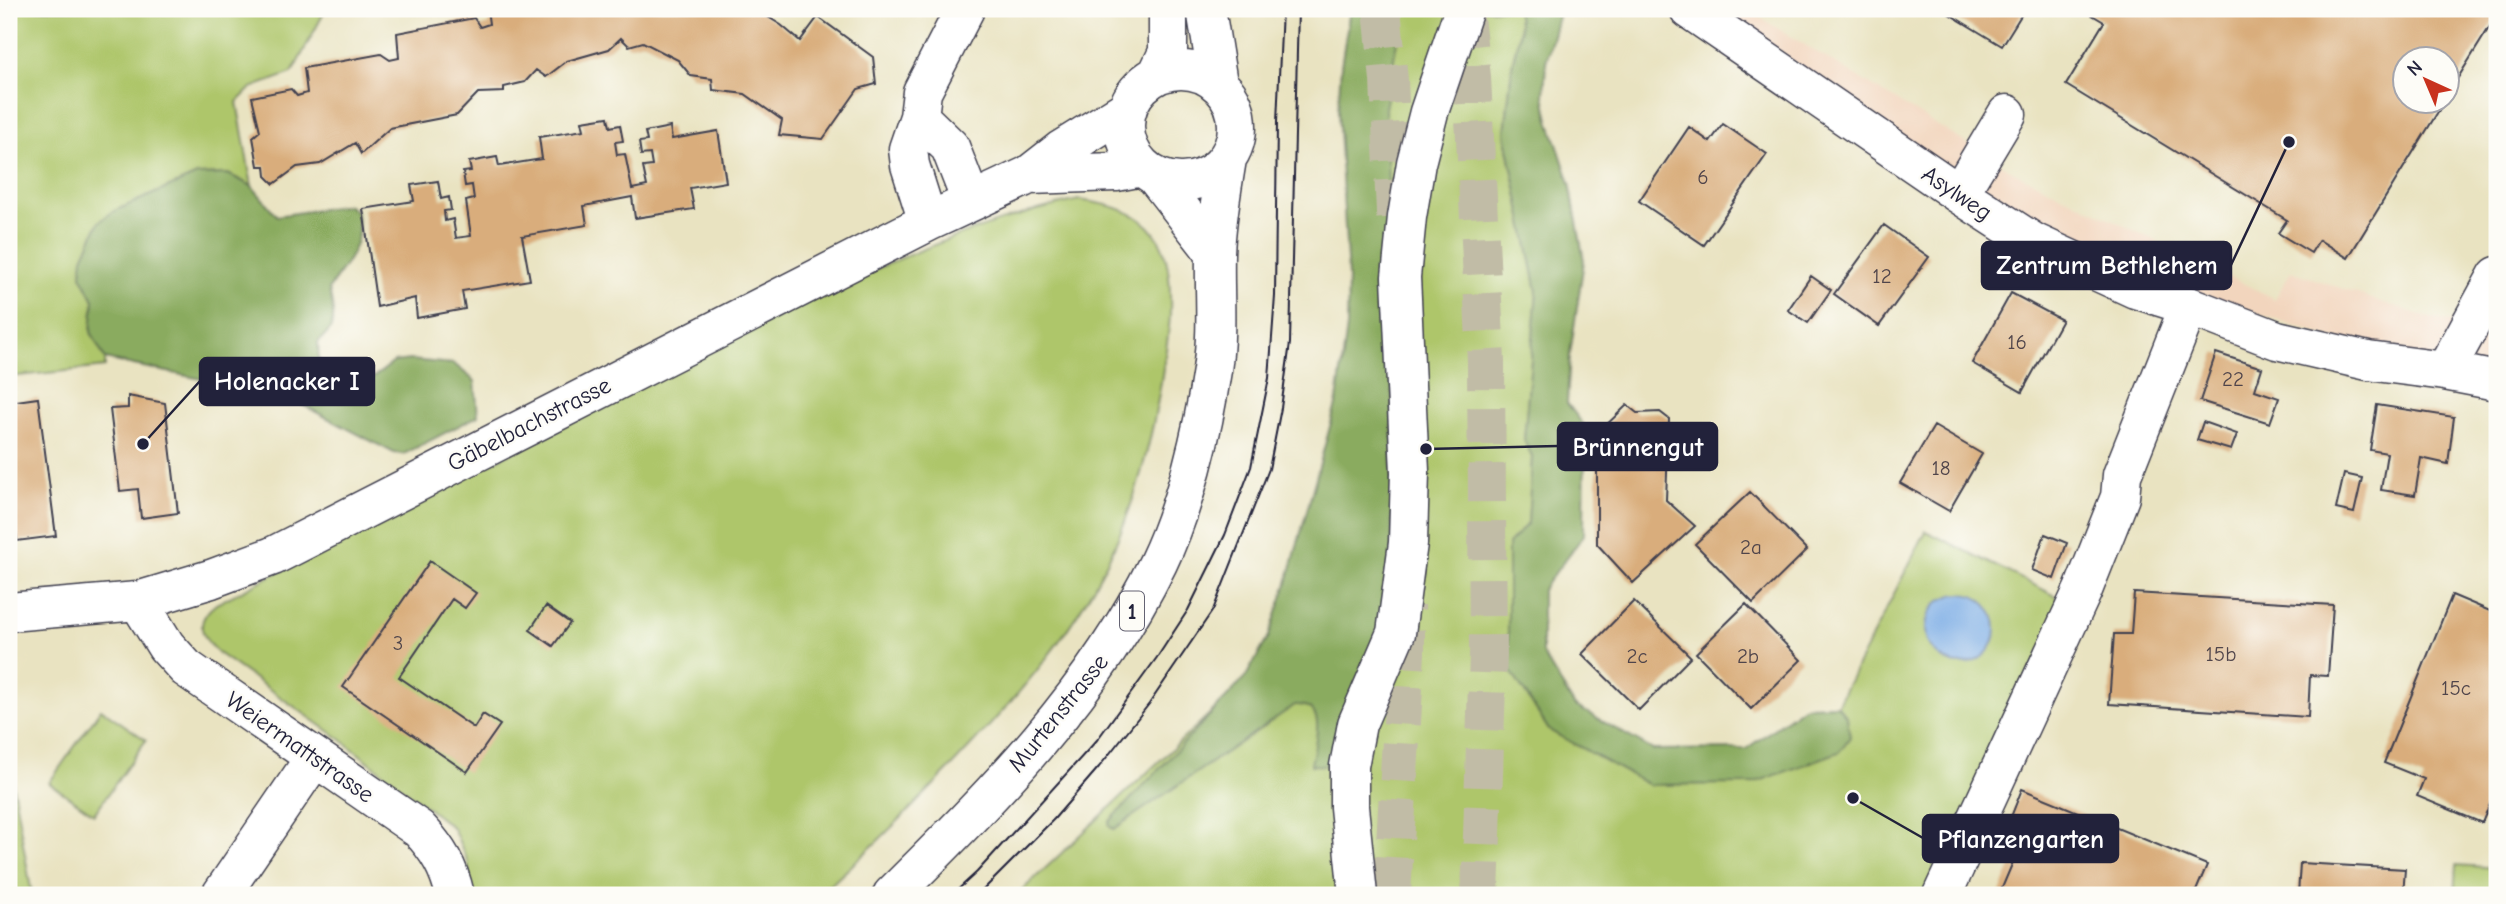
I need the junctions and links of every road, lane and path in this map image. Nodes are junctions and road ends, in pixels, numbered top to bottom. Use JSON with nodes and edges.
{"nodes":[{"id":1,"x":965,"y":9,"type":"edge"},
{"id":2,"x":1168,"y":9,"type":"edge"},
{"id":3,"x":1206,"y":9,"type":"edge"},
{"id":4,"x":1464,"y":9,"type":"edge"},
{"id":5,"x":1689,"y":9,"type":"edge"},
{"id":6,"x":1157,"y":75,"type":"junction"},
{"id":7,"x":1218,"y":83,"type":"junction"},
{"id":8,"x":1127,"y":109,"type":"junction"},
{"id":9,"x":2007,"y":114,"type":"dead end"},
{"id":10,"x":919,"y":117,"type":"junction"},
{"id":11,"x":1227,"y":159,"type":"junction"},
{"id":12,"x":1149,"y":172,"type":"junction"},
{"id":13,"x":1030,"y":175,"type":"junction"},
{"id":14,"x":1959,"y":194,"type":"junction"},
{"id":15,"x":971,"y":201,"type":"junction"},
{"id":16,"x":928,"y":222,"type":"junction"},
{"id":17,"x":1215,"y":253,"type":"junction"},
{"id":18,"x":2497,"y":276,"type":"edge"},
{"id":19,"x":2189,"y":306,"type":"junction"},
{"id":20,"x":2445,"y":371,"type":"junction"},
{"id":21,"x":2497,"y":381,"type":"edge"},
{"id":22,"x":138,"y":601,"type":"junction"},
{"id":23,"x":9,"y":612,"type":"edge"},
{"id":24,"x":315,"y":757,"type":"junction"},
{"id":25,"x":221,"y":895,"type":"edge"},
{"id":26,"x":455,"y":895,"type":"edge"},
{"id":27,"x":892,"y":895,"type":"edge"},
{"id":28,"x":1358,"y":895,"type":"edge"},
{"id":29,"x":1942,"y":895,"type":"edge"}],
"edges":[{"from":1,"to":10,"type":"street"},
{"from":2,"to":6,"type":"street"},
{"from":3,"to":7,"type":"street"},
{"from":4,"to":28,"type":"street"},
{"from":5,"to":14,"type":"street","name":"Asylweg"},
{"from":6,"to":7,"type":"street"},
{"from":6,"to":8,"type":"street"},
{"from":7,"to":11,"type":"street"},
{"from":8,"to":12,"type":"street"},
{"from":8,"to":13,"type":"street","name":"Gäbelbachstrasse"},
{"from":9,"to":14,"type":"street"},
{"from":10,"to":15,"type":"street"},
{"from":10,"to":16,"type":"street"},
{"from":11,"to":12,"type":"street"},
{"from":11,"to":17,"type":"street","name":"Murtenstrasse","number":"1"},
{"from":12,"to":13,"type":"street","name":"Gäbelbachstrasse"},
{"from":12,"to":17,"type":"street"},
{"from":13,"to":15,"type":"street","name":"Gäbelbachstrasse"},
{"from":14,"to":19,"type":"street","name":"Asylweg"},
{"from":15,"to":16,"type":"street","name":"Gäbelbachstrasse"},
{"from":16,"to":22,"type":"street","name":"Gäbelbachstrasse"},
{"from":17,"to":27,"type":"street","name":"Murtenstrasse","number":"1"},
{"from":18,"to":20,"type":"street"},
{"from":19,"to":20,"type":"street","name":"Asylweg"},
{"from":19,"to":29,"type":"street"},
{"from":20,"to":21,"type":"street","name":"Asylweg"},
{"from":22,"to":23,"type":"street","name":"Gäbelbachstrasse"},
{"from":22,"to":24,"type":"street","name":"Weiermattstrasse"},
{"from":24,"to":25,"type":"street"},
{"from":24,"to":26,"type":"street","name":"Weiermattstrasse"}]}
